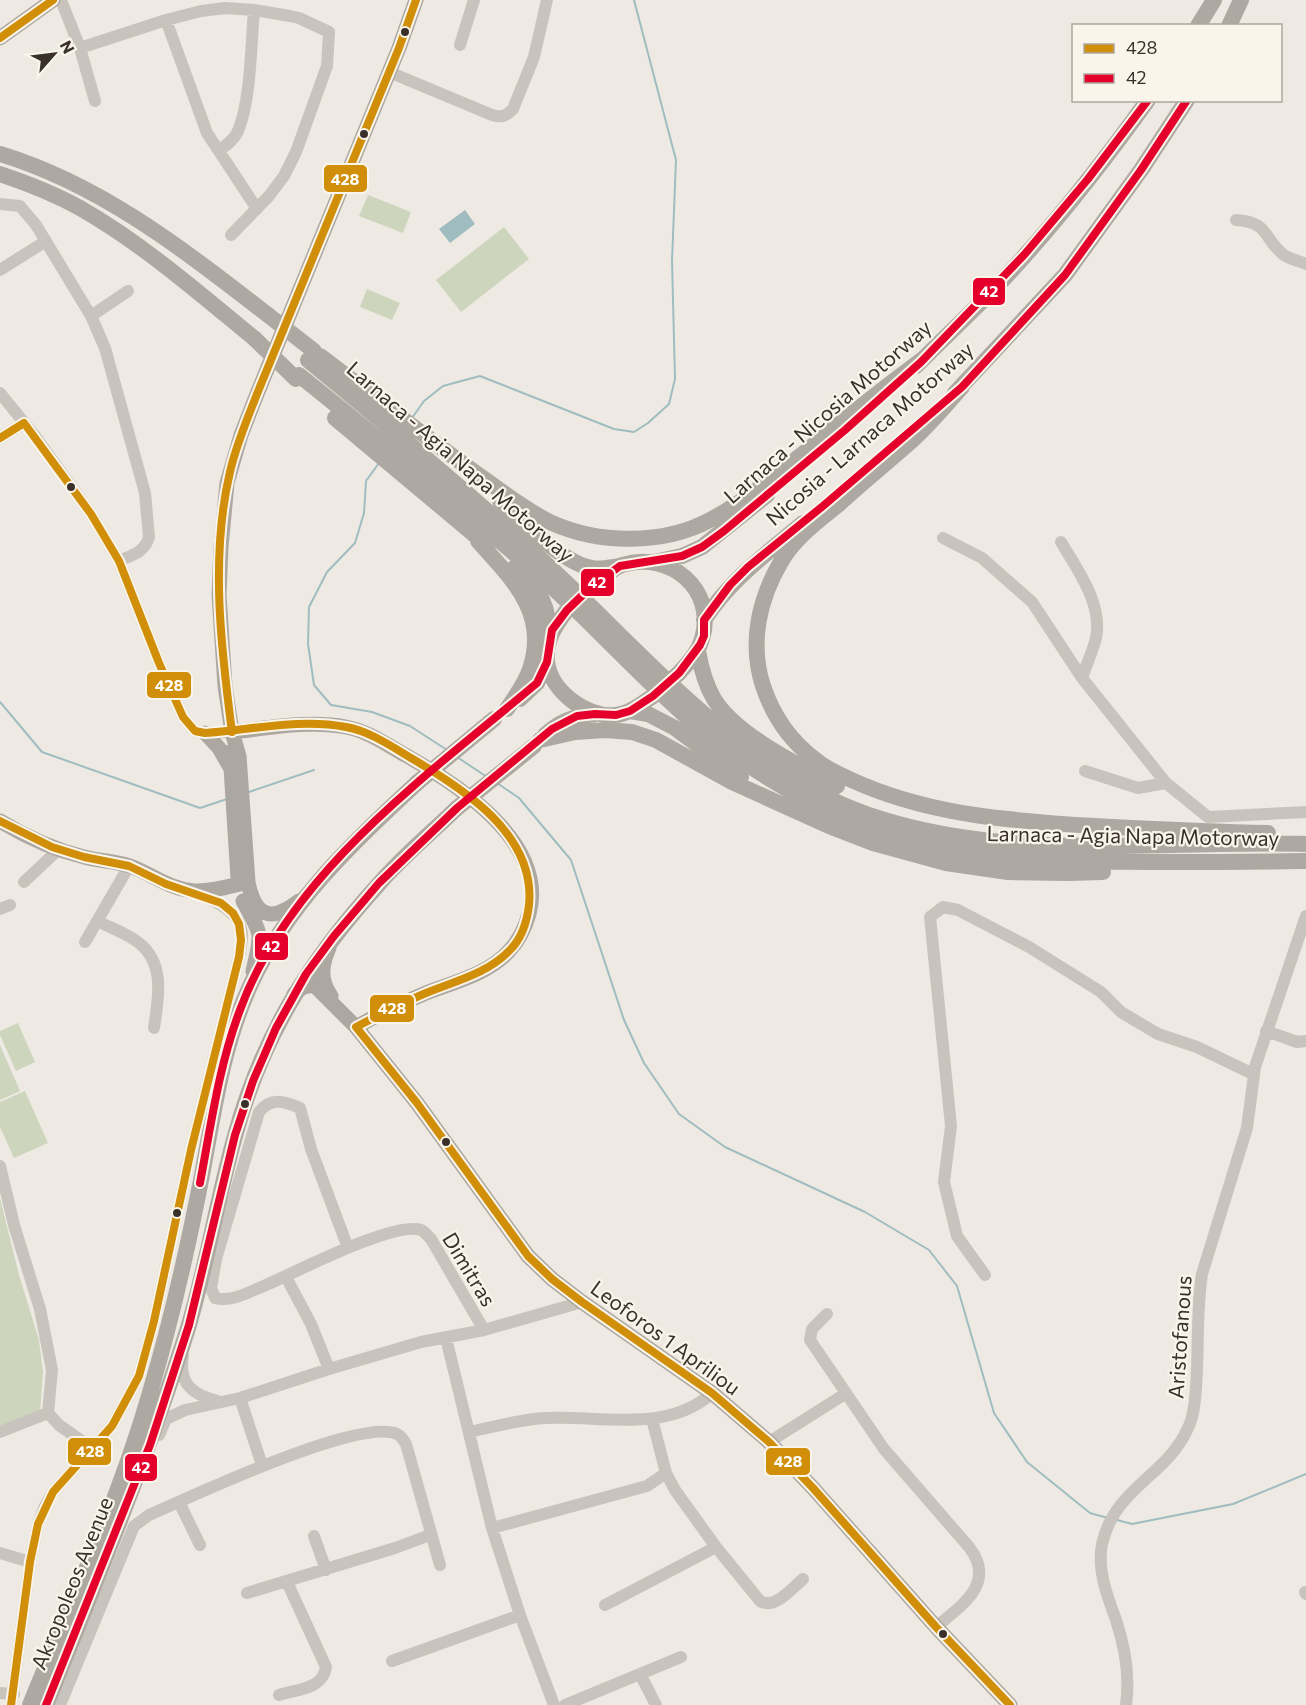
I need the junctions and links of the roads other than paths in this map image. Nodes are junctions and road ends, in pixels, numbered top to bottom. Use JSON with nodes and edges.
{"nodes":[{"id":1,"x":53,"y":0,"type":"edge"},
{"id":2,"x":61,"y":0,"type":"edge"},
{"id":3,"x":416,"y":0,"type":"edge"},
{"id":4,"x":474,"y":0,"type":"edge"},
{"id":5,"x":547,"y":0,"type":"edge"},
{"id":6,"x":1214,"y":0,"type":"edge"},
{"id":7,"x":1241,"y":0,"type":"edge"},
{"id":8,"x":254,"y":10,"type":"junction"},
{"id":9,"x":166,"y":20,"type":"junction"},
{"id":10,"x":1199,"y":24,"type":"edge"},
{"id":11,"x":1229,"y":24,"type":"edge"},
{"id":12,"x":0,"y":38,"type":"edge"},
{"id":13,"x":460,"y":45,"type":"dead end"},
{"id":14,"x":80,"y":48,"type":"junction"},
{"id":15,"x":389,"y":72,"type":"junction"},
{"id":16,"x":95,"y":101,"type":"dead end"},
{"id":17,"x":1147,"y":102,"type":"edge"},
{"id":18,"x":1186,"y":102,"type":"edge"},
{"id":19,"x":219,"y":150,"type":"junction"},
{"id":20,"x":0,"y":156,"type":"edge"},
{"id":21,"x":0,"y":174,"type":"edge"},
{"id":22,"x":0,"y":181,"type":"edge"},
{"id":23,"x":0,"y":204,"type":"edge"},
{"id":24,"x":257,"y":209,"type":"junction"},
{"id":25,"x":1236,"y":220,"type":"dead end"},
{"id":26,"x":231,"y":235,"type":"dead end"},
{"id":27,"x":46,"y":242,"type":"junction"},
{"id":28,"x":1306,"y":264,"type":"edge"},
{"id":29,"x":0,"y":270,"type":"edge"},
{"id":30,"x":128,"y":291,"type":"dead end"},
{"id":31,"x":91,"y":316,"type":"junction"},
{"id":32,"x":253,"y":344,"type":"junction"},
{"id":33,"x":311,"y":355,"type":"junction"},
{"id":34,"x":923,"y":359,"type":"junction"},
{"id":35,"x":296,"y":379,"type":"junction"},
{"id":36,"x":962,"y":387,"type":"junction"},
{"id":37,"x":0,"y":393,"type":"edge"},
{"id":38,"x":24,"y":423,"type":"junction"},
{"id":39,"x":0,"y":438,"type":"edge"},
{"id":40,"x":429,"y":440,"type":"junction"},
{"id":41,"x":462,"y":524,"type":"junction"},
{"id":42,"x":943,"y":538,"type":"dead end"},
{"id":43,"x":1061,"y":542,"type":"dead end"},
{"id":44,"x":119,"y":561,"type":"junction"},
{"id":45,"x":654,"y":562,"type":"junction"},
{"id":46,"x":620,"y":566,"type":"junction"},
{"id":47,"x":704,"y":620,"type":"junction"},
{"id":48,"x":549,"y":642,"type":"junction"},
{"id":49,"x":698,"y":651,"type":"junction"},
{"id":50,"x":547,"y":662,"type":"junction"},
{"id":51,"x":1082,"y":678,"type":"junction"},
{"id":52,"x":630,"y":711,"type":"junction"},
{"id":53,"x":501,"y":714,"type":"junction"},
{"id":54,"x":595,"y":714,"type":"junction"},
{"id":55,"x":232,"y":732,"type":"junction"},
{"id":56,"x":205,"y":733,"type":"junction"},
{"id":57,"x":537,"y":743,"type":"junction"},
{"id":58,"x":230,"y":767,"type":"junction"},
{"id":59,"x":1085,"y":771,"type":"dead end"},
{"id":60,"x":1166,"y":783,"type":"junction"},
{"id":61,"x":237,"y":796,"type":"junction"},
{"id":62,"x":784,"y":805,"type":"junction"},
{"id":63,"x":1306,"y":812,"type":"edge"},
{"id":64,"x":0,"y":821,"type":"edge"},
{"id":65,"x":1306,"y":833,"type":"edge"},
{"id":66,"x":1283,"y":843,"type":"junction"},
{"id":67,"x":1306,"y":844,"type":"edge"},
{"id":68,"x":59,"y":849,"type":"junction"},
{"id":69,"x":1306,"y":861,"type":"edge"},
{"id":70,"x":1194,"y":862,"type":"junction"},
{"id":71,"x":129,"y":866,"type":"junction"},
{"id":72,"x":24,"y":882,"type":"dead end"},
{"id":73,"x":243,"y":883,"type":"junction"},
{"id":74,"x":192,"y":891,"type":"junction"},
{"id":75,"x":306,"y":895,"type":"junction"},
{"id":76,"x":1306,"y":916,"type":"edge"},
{"id":77,"x":97,"y":921,"type":"junction"},
{"id":78,"x":334,"y":936,"type":"junction"},
{"id":79,"x":85,"y":942,"type":"dead end"},
{"id":80,"x":250,"y":986,"type":"junction"},
{"id":81,"x":294,"y":994,"type":"junction"},
{"id":82,"x":343,"y":1013,"type":"junction"},
{"id":83,"x":356,"y":1027,"type":"junction"},
{"id":84,"x":154,"y":1028,"type":"dead end"},
{"id":85,"x":1266,"y":1031,"type":"junction"},
{"id":86,"x":1306,"y":1041,"type":"edge"},
{"id":87,"x":1253,"y":1074,"type":"junction"},
{"id":88,"x":0,"y":1166,"type":"edge"},
{"id":89,"x":348,"y":1248,"type":"junction"},
{"id":90,"x":985,"y":1275,"type":"dead end"},
{"id":91,"x":286,"y":1278,"type":"junction"},
{"id":92,"x":582,"y":1302,"type":"junction"},
{"id":93,"x":827,"y":1314,"type":"dead end"},
{"id":94,"x":189,"y":1325,"type":"junction"},
{"id":95,"x":484,"y":1330,"type":"junction"},
{"id":96,"x":446,"y":1338,"type":"junction"},
{"id":97,"x":329,"y":1369,"type":"junction"},
{"id":98,"x":712,"y":1393,"type":"junction"},
{"id":99,"x":844,"y":1394,"type":"junction"},
{"id":100,"x":240,"y":1398,"type":"junction"},
{"id":101,"x":222,"y":1402,"type":"junction"},
{"id":102,"x":48,"y":1413,"type":"junction"},
{"id":103,"x":652,"y":1419,"type":"junction"},
{"id":104,"x":0,"y":1432,"type":"edge"},
{"id":105,"x":469,"y":1432,"type":"junction"},
{"id":106,"x":769,"y":1442,"type":"junction"},
{"id":107,"x":93,"y":1449,"type":"junction"},
{"id":108,"x":262,"y":1466,"type":"junction"},
{"id":109,"x":666,"y":1473,"type":"junction"},
{"id":110,"x":134,"y":1487,"type":"junction"},
{"id":111,"x":178,"y":1502,"type":"junction"},
{"id":112,"x":492,"y":1528,"type":"junction"},
{"id":113,"x":430,"y":1535,"type":"junction"},
{"id":114,"x":314,"y":1536,"type":"dead end"},
{"id":115,"x":200,"y":1545,"type":"dead end"},
{"id":116,"x":716,"y":1547,"type":"junction"},
{"id":117,"x":0,"y":1553,"type":"edge"},
{"id":118,"x":30,"y":1562,"type":"junction"},
{"id":119,"x":440,"y":1565,"type":"dead end"},
{"id":120,"x":326,"y":1570,"type":"junction"},
{"id":121,"x":803,"y":1579,"type":"dead end"},
{"id":122,"x":287,"y":1582,"type":"junction"},
{"id":123,"x":247,"y":1593,"type":"dead end"},
{"id":124,"x":605,"y":1605,"type":"dead end"},
{"id":125,"x":520,"y":1615,"type":"junction"},
{"id":126,"x":936,"y":1626,"type":"junction"},
{"id":127,"x":681,"y":1657,"type":"dead end"},
{"id":128,"x":392,"y":1661,"type":"dead end"},
{"id":129,"x":640,"y":1674,"type":"junction"},
{"id":130,"x":0,"y":1693,"type":"edge"},
{"id":131,"x":279,"y":1695,"type":"dead end"},
{"id":132,"x":13,"y":1700,"type":"edge"},
{"id":133,"x":30,"y":1705,"type":"edge"},
{"id":134,"x":46,"y":1705,"type":"edge"},
{"id":135,"x":60,"y":1705,"type":"edge"},
{"id":136,"x":554,"y":1705,"type":"edge"},
{"id":137,"x":564,"y":1705,"type":"edge"},
{"id":138,"x":656,"y":1705,"type":"edge"},
{"id":139,"x":1010,"y":1705,"type":"edge"},
{"id":140,"x":1126,"y":1705,"type":"edge"}],
"edges":[{"from":1,"to":12,"type":"main road"},
{"from":2,"to":14,"type":"street"},
{"from":3,"to":15,"type":"main road"},
{"from":4,"to":13,"type":"street"},
{"from":5,"to":15,"type":"street"},
{"from":6,"to":10,"type":"highway"},
{"from":7,"to":11,"type":"highway"},
{"from":8,"to":9,"type":"street"},
{"from":8,"to":19,"type":"street"},
{"from":8,"to":24,"type":"street"},
{"from":9,"to":14,"type":"street"},
{"from":9,"to":19,"type":"street"},
{"from":14,"to":16,"type":"street"},
{"from":15,"to":55,"type":"main road"},
{"from":17,"to":34,"type":"highway","name":"Larnaca - Nicosia Motorway"},
{"from":18,"to":36,"type":"highway","name":"Nicosia - Larnaca Motorway"},
{"from":19,"to":24,"type":"street"},
{"from":20,"to":33,"type":"highway","name":"Larnaca - Agia Napa Motorway"},
{"from":21,"to":32,"type":"highway"},
{"from":22,"to":32,"type":"highway"},
{"from":23,"to":27,"type":"street"},
{"from":24,"to":26,"type":"street"},
{"from":25,"to":28,"type":"street"},
{"from":27,"to":29,"type":"street"},
{"from":27,"to":31,"type":"street"},
{"from":30,"to":31,"type":"street"},
{"from":31,"to":44,"type":"street"},
{"from":32,"to":35,"type":"highway"},
{"from":33,"to":40,"type":"highway"},
{"from":33,"to":66,"type":"highway","name":"Larnaca - Agia Napa Motorway"},
{"from":34,"to":40,"type":"highway"},
{"from":34,"to":45,"type":"highway","name":"Larnaca - Nicosia Motorway"},
{"from":35,"to":41,"type":"highway"},
{"from":35,"to":70,"type":"highway","name":"Larnaca - Agia Napa Motorway"},
{"from":36,"to":47,"type":"highway","name":"Nicosia - Larnaca Motorway"},
{"from":36,"to":65,"type":"highway"},
{"from":37,"to":38,"type":"street"},
{"from":38,"to":39,"type":"street"},
{"from":38,"to":44,"type":"street"},
{"from":40,"to":46,"type":"highway"},
{"from":41,"to":48,"type":"highway"},
{"from":41,"to":53,"type":"highway"},
{"from":42,"to":51,"type":"street"},
{"from":43,"to":51,"type":"street"},
{"from":44,"to":56,"type":"street"},
{"from":45,"to":46,"type":"highway"},
{"from":45,"to":47,"type":"highway"},
{"from":46,"to":48,"type":"highway","bridge":true},
{"from":47,"to":49,"type":"highway"},
{"from":48,"to":50,"type":"highway"},
{"from":49,"to":52,"type":"highway","bridge":true},
{"from":49,"to":66,"type":"highway"},
{"from":50,"to":53,"type":"highway","name":"Akropoleos Avenue"},
{"from":50,"to":54,"type":"highway"},
{"from":51,"to":60,"type":"street"},
{"from":52,"to":54,"type":"highway"},
{"from":52,"to":62,"type":"highway"},
{"from":53,"to":75,"type":"highway","name":"Akropoleos Avenue","bridge":true},
{"from":54,"to":57,"type":"highway","name":"Akropoleos Avenue"},
{"from":55,"to":56,"type":"street"},
{"from":55,"to":58,"type":"main road"},
{"from":55,"to":61,"type":"main road"},
{"from":55,"to":83,"type":"main road"},
{"from":56,"to":58,"type":"main road"},
{"from":57,"to":62,"type":"highway"},
{"from":57,"to":78,"type":"highway","name":"Akropoleos Avenue","bridge":true},
{"from":58,"to":61,"type":"main road"},
{"from":59,"to":60,"type":"street"},
{"from":60,"to":63,"type":"street"},
{"from":61,"to":73,"type":"main road"},
{"from":62,"to":70,"type":"highway"},
{"from":64,"to":68,"type":"main road"},
{"from":66,"to":67,"type":"highway","name":"Larnaca - Agia Napa Motorway"},
{"from":68,"to":71,"type":"main road"},
{"from":68,"to":72,"type":"street"},
{"from":69,"to":70,"type":"highway","name":"Larnaca - Agia Napa Motorway"},
{"from":71,"to":74,"type":"main road"},
{"from":71,"to":77,"type":"street"},
{"from":73,"to":74,"type":"main road"},
{"from":73,"to":75,"type":"main road"},
{"from":73,"to":80,"type":"main road"},
{"from":74,"to":107,"type":"street"},
{"from":75,"to":80,"type":"highway","name":"Akropoleos Avenue"},
{"from":76,"to":85,"type":"street","name":"Aristofanous"},
{"from":77,"to":79,"type":"street"},
{"from":77,"to":84,"type":"street"},
{"from":78,"to":81,"type":"highway","name":"Akropoleos Avenue"},
{"from":78,"to":82,"type":"main road","name":"Leoforos 1 Apriliou"},
{"from":80,"to":133,"type":"highway","name":"Akropoleos Avenue"},
{"from":81,"to":82,"type":"main road","name":"Leoforos 1 Apriliou"},
{"from":81,"to":94,"type":"highway","name":"Akropoleos Avenue"},
{"from":82,"to":83,"type":"main road","name":"Leoforos 1 Apriliou"},
{"from":83,"to":92,"type":"main road","name":"Leoforos 1 Apriliou"},
{"from":85,"to":86,"type":"street"},
{"from":85,"to":87,"type":"street","name":"Aristofanous"},
{"from":87,"to":90,"type":"street"},
{"from":87,"to":140,"type":"street","name":"Aristofanous"},
{"from":88,"to":102,"type":"street"},
{"from":89,"to":91,"type":"street"},
{"from":89,"to":91,"type":"street"},
{"from":89,"to":95,"type":"street","name":"Dimitras"},
{"from":91,"to":97,"type":"street"},
{"from":92,"to":95,"type":"street"},
{"from":92,"to":98,"type":"main road","name":"Leoforos 1 Apriliou"},
{"from":93,"to":99,"type":"street"},
{"from":94,"to":101,"type":"street"},
{"from":94,"to":110,"type":"highway","name":"Akropoleos Avenue"},
{"from":95,"to":96,"type":"street"},
{"from":96,"to":97,"type":"street"},
{"from":96,"to":105,"type":"street"},
{"from":97,"to":100,"type":"street"},
{"from":98,"to":103,"type":"street"},
{"from":98,"to":106,"type":"main road","name":"Leoforos 1 Apriliou"},
{"from":99,"to":106,"type":"street"},
{"from":99,"to":126,"type":"street"},
{"from":100,"to":101,"type":"street"},
{"from":100,"to":108,"type":"street"},
{"from":101,"to":110,"type":"street"},
{"from":102,"to":104,"type":"street"},
{"from":102,"to":107,"type":"street"},
{"from":103,"to":105,"type":"street"},
{"from":103,"to":109,"type":"street"},
{"from":105,"to":112,"type":"street"},
{"from":106,"to":126,"type":"main road","name":"Leoforos 1 Apriliou"},
{"from":107,"to":118,"type":"street"},
{"from":108,"to":111,"type":"street"},
{"from":108,"to":113,"type":"street"},
{"from":109,"to":112,"type":"street"},
{"from":109,"to":116,"type":"street"},
{"from":110,"to":134,"type":"highway","name":"Akropoleos Avenue"},
{"from":111,"to":115,"type":"street"},
{"from":111,"to":135,"type":"street"},
{"from":112,"to":125,"type":"street"},
{"from":113,"to":119,"type":"street"},
{"from":113,"to":120,"type":"street"},
{"from":114,"to":120,"type":"street"},
{"from":116,"to":121,"type":"street"},
{"from":116,"to":124,"type":"street"},
{"from":117,"to":118,"type":"street"},
{"from":118,"to":132,"type":"street"},
{"from":120,"to":122,"type":"street"},
{"from":122,"to":123,"type":"street"},
{"from":122,"to":131,"type":"street"},
{"from":125,"to":128,"type":"street"},
{"from":125,"to":136,"type":"street"},
{"from":126,"to":139,"type":"main road","name":"Leoforos 1 Apriliou"},
{"from":127,"to":129,"type":"street"},
{"from":129,"to":137,"type":"street"},
{"from":129,"to":138,"type":"street"},
{"from":130,"to":132,"type":"street"}]}
